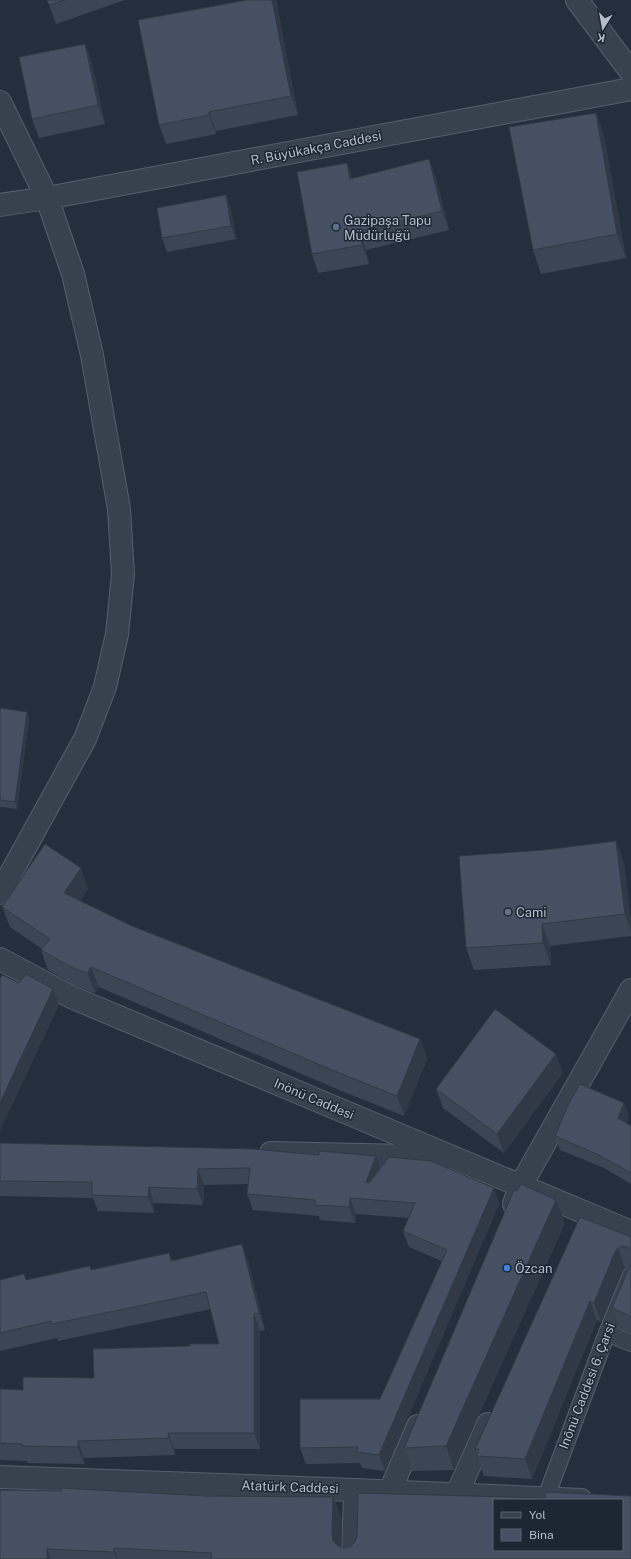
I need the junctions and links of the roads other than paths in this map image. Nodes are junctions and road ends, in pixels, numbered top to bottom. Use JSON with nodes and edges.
{"nodes":[{"id":1,"x":577,"y":0,"type":"edge"},
{"id":2,"x":631,"y":72,"type":"edge"},
{"id":3,"x":631,"y":89,"type":"edge"},
{"id":4,"x":0,"y":102,"type":"edge"},
{"id":5,"x":48,"y":198,"type":"junction"},
{"id":6,"x":0,"y":205,"type":"edge"},
{"id":7,"x":0,"y":893,"type":"edge"},
{"id":8,"x":0,"y":959,"type":"edge"},
{"id":9,"x":631,"y":990,"type":"edge"},
{"id":10,"x":247,"y":1152,"type":"edge"},
{"id":11,"x":454,"y":1157,"type":"junction"},
{"id":12,"x":521,"y":1186,"type":"junction"},
{"id":13,"x":584,"y":1212,"type":"junction"},
{"id":14,"x":506,"y":1222,"type":"edge"},
{"id":15,"x":631,"y":1232,"type":"edge"},
{"id":16,"x":574,"y":1233,"type":"edge"},
{"id":17,"x":631,"y":1275,"type":"edge"},
{"id":18,"x":607,"y":1334,"type":"junction"},
{"id":19,"x":631,"y":1343,"type":"edge"},
{"id":20,"x":497,"y":1404,"type":"edge"},
{"id":21,"x":424,"y":1411,"type":"edge"},
{"id":22,"x":0,"y":1477,"type":"edge"},
{"id":23,"x":355,"y":1490,"type":"junction"},
{"id":24,"x":390,"y":1491,"type":"junction"},
{"id":25,"x":457,"y":1494,"type":"junction"},
{"id":26,"x":545,"y":1499,"type":"edge"},
{"id":27,"x":352,"y":1559,"type":"edge"}],
"edges":[{"from":1,"to":2,"type":"street"},
{"from":3,"to":5,"type":"street","name":"R. Büyükakça Caddesi"},
{"from":4,"to":5,"type":"street"},
{"from":5,"to":6,"type":"street","name":"R. Büyükakça Caddesi"},
{"from":5,"to":7,"type":"street"},
{"from":8,"to":11,"type":"street","name":"Inönü Caddesi"},
{"from":9,"to":12,"type":"street"},
{"from":10,"to":11,"type":"street"},
{"from":11,"to":12,"type":"street","name":"Inönü Caddesi"},
{"from":12,"to":13,"type":"street","name":"Inönü Caddesi"},
{"from":12,"to":14,"type":"street"},
{"from":13,"to":15,"type":"street","name":"Inönü Caddesi"},
{"from":13,"to":16,"type":"street"},
{"from":17,"to":18,"type":"street","name":"Inōnü Caddesi 6. Çarsi"},
{"from":18,"to":19,"type":"street"},
{"from":18,"to":26,"type":"street","name":"Inōnü Caddesi 6. Çarsi"},
{"from":20,"to":25,"type":"street"},
{"from":21,"to":24,"type":"street"},
{"from":22,"to":23,"type":"street","name":"Atatürk Caddesi"},
{"from":23,"to":24,"type":"street","name":"Atatürk Caddesi"},
{"from":23,"to":27,"type":"street"},
{"from":24,"to":25,"type":"street","name":"Atatürk Caddesi"},
{"from":25,"to":26,"type":"street","name":"Atatürk Caddesi"}]}
